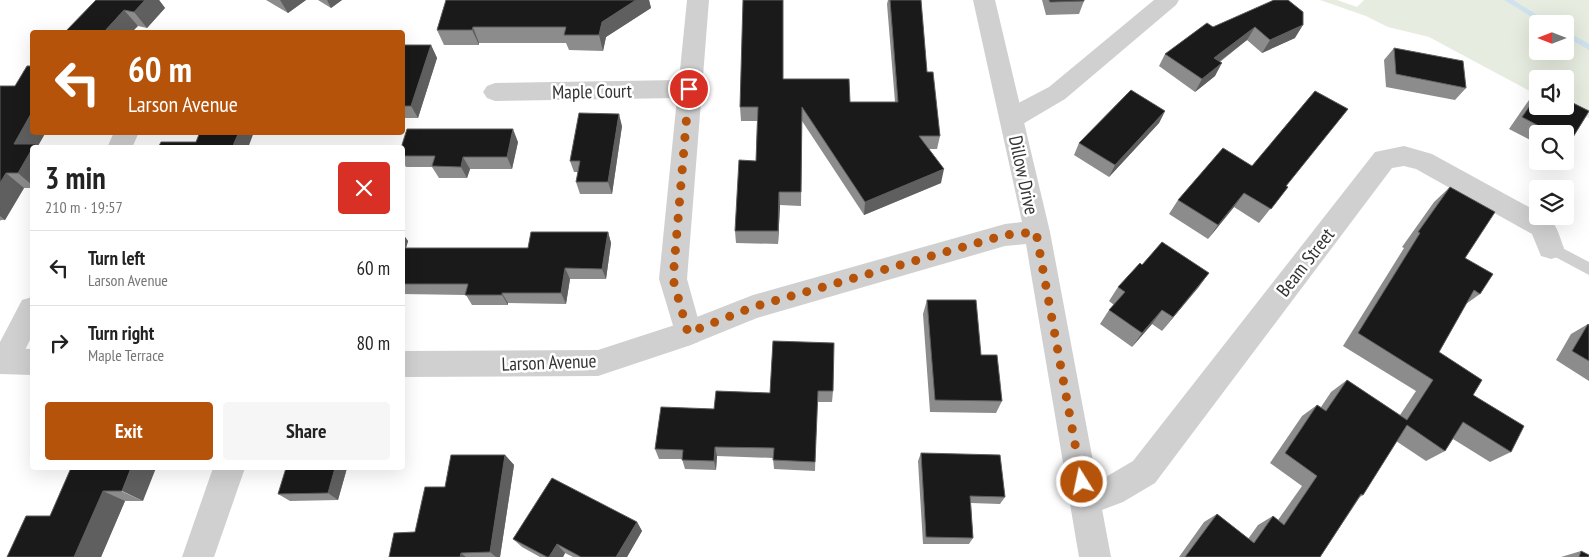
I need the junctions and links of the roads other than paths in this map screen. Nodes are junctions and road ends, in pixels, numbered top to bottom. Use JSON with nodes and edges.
{"nodes":[{"id":1,"x":698,"y":0,"type":"edge"},
{"id":2,"x":984,"y":0,"type":"edge"},
{"id":3,"x":1168,"y":0,"type":"edge"},
{"id":4,"x":689,"y":89,"type":"junction"},
{"id":5,"x":495,"y":92,"type":"dead end"},
{"id":6,"x":1012,"y":118,"type":"junction"},
{"id":7,"x":1036,"y":232,"type":"junction"},
{"id":8,"x":1551,"y":248,"type":"joint"},
{"id":9,"x":1589,"y":269,"type":"edge"},
{"id":10,"x":30,"y":314,"type":"edge"},
{"id":11,"x":688,"y":333,"type":"junction"},
{"id":12,"x":12,"y":361,"type":"edge"},
{"id":13,"x":405,"y":364,"type":"edge"},
{"id":14,"x":228,"y":470,"type":"edge"},
{"id":15,"x":1086,"y":500,"type":"junction"},
{"id":16,"x":198,"y":557,"type":"edge"},
{"id":17,"x":1095,"y":557,"type":"edge"}],
"edges":[{"from":1,"to":4,"type":"street"},
{"from":2,"to":6,"type":"street","name":"Dillow Drive"},
{"from":3,"to":6,"type":"street"},
{"from":4,"to":5,"type":"street","name":"Maple Court"},
{"from":4,"to":11,"type":"street"},
{"from":6,"to":7,"type":"street","name":"Dillow Drive"},
{"from":7,"to":11,"type":"street","name":"Larson Avenue"},
{"from":7,"to":15,"type":"street","name":"Dillow Drive"},
{"from":8,"to":9,"type":"lane"},
{"from":8,"to":15,"type":"street","name":"Beam Street"},
{"from":10,"to":12,"type":"street"},
{"from":11,"to":13,"type":"street","name":"Larson Avenue"},
{"from":14,"to":16,"type":"street"},
{"from":15,"to":17,"type":"street","name":"Dillow Drive"}]}
